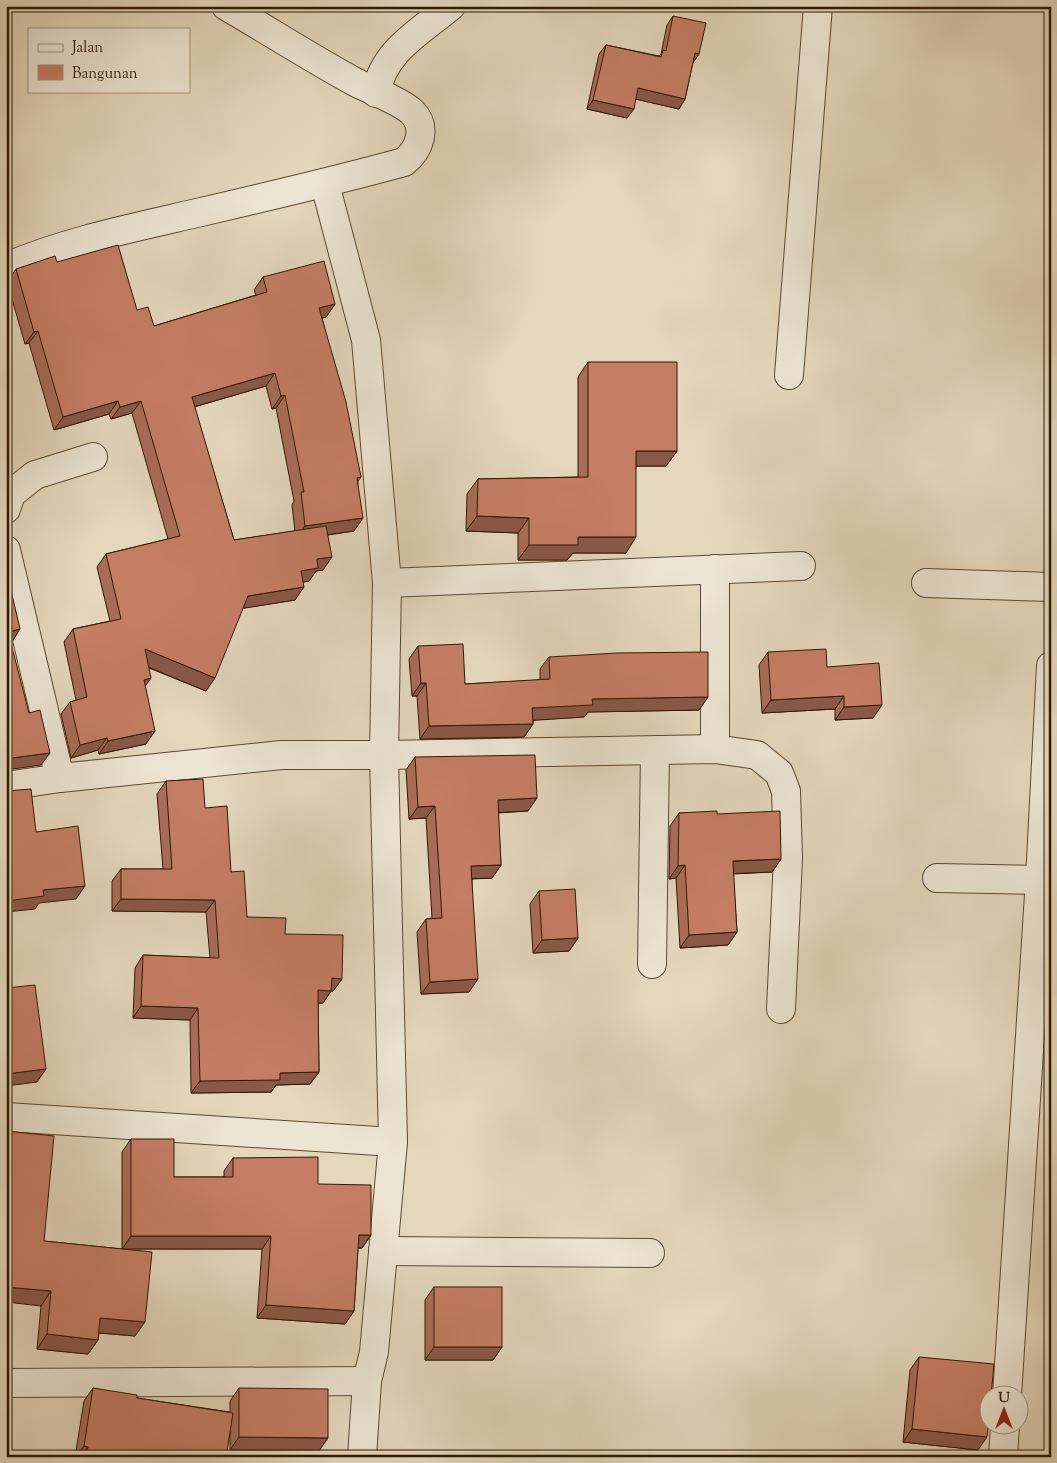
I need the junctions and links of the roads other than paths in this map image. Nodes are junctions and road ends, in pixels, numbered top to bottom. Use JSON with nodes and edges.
{"nodes":[{"id":1,"x":226,"y":6,"type":"edge"},
{"id":2,"x":451,"y":6,"type":"edge"},
{"id":3,"x":818,"y":6,"type":"edge"},
{"id":4,"x":376,"y":93,"type":"junction"},
{"id":5,"x":325,"y":184,"type":"junction"},
{"id":6,"x":6,"y":267,"type":"edge"},
{"id":7,"x":789,"y":375,"type":"dead end"},
{"id":8,"x":93,"y":457,"type":"dead end"},
{"id":9,"x":6,"y":509,"type":"edge"},
{"id":10,"x":6,"y":550,"type":"edge"},
{"id":11,"x":801,"y":566,"type":"dead end"},
{"id":12,"x":715,"y":569,"type":"junction"},
{"id":13,"x":387,"y":582,"type":"junction"},
{"id":14,"x":926,"y":582,"type":"dead end"},
{"id":15,"x":1051,"y":587,"type":"edge"},
{"id":16,"x":1051,"y":666,"type":"edge"},
{"id":17,"x":715,"y":749,"type":"junction"},
{"id":18,"x":655,"y":751,"type":"junction"},
{"id":19,"x":384,"y":755,"type":"junction"},
{"id":20,"x":60,"y":778,"type":"junction"},
{"id":21,"x":6,"y":786,"type":"edge"},
{"id":22,"x":937,"y":878,"type":"dead end"},
{"id":23,"x":1045,"y":880,"type":"edge"},
{"id":24,"x":652,"y":964,"type":"dead end"},
{"id":25,"x":781,"y":1009,"type":"dead end"},
{"id":26,"x":6,"y":1117,"type":"edge"},
{"id":27,"x":393,"y":1142,"type":"junction"},
{"id":28,"x":384,"y":1250,"type":"junction"},
{"id":29,"x":650,"y":1253,"type":"dead end"},
{"id":30,"x":367,"y":1381,"type":"junction"},
{"id":31,"x":6,"y":1383,"type":"edge"},
{"id":32,"x":1008,"y":1386,"type":"edge"},
{"id":33,"x":1004,"y":1436,"type":"edge"},
{"id":34,"x":362,"y":1457,"type":"edge"},
{"id":35,"x":1003,"y":1457,"type":"edge"}],
"edges":[{"from":1,"to":4,"type":"street"},
{"from":2,"to":4,"type":"street"},
{"from":3,"to":7,"type":"street"},
{"from":4,"to":5,"type":"street"},
{"from":5,"to":6,"type":"street"},
{"from":5,"to":13,"type":"street"},
{"from":8,"to":9,"type":"street"},
{"from":10,"to":20,"type":"street"},
{"from":11,"to":12,"type":"street"},
{"from":12,"to":13,"type":"street"},
{"from":12,"to":17,"type":"street"},
{"from":13,"to":19,"type":"street"},
{"from":14,"to":15,"type":"street"},
{"from":16,"to":23,"type":"street"},
{"from":17,"to":18,"type":"street"},
{"from":17,"to":25,"type":"street"},
{"from":18,"to":19,"type":"street"},
{"from":18,"to":24,"type":"street"},
{"from":19,"to":20,"type":"street"},
{"from":19,"to":27,"type":"street"},
{"from":20,"to":21,"type":"street"},
{"from":22,"to":23,"type":"street"},
{"from":23,"to":32,"type":"street"},
{"from":26,"to":27,"type":"street"},
{"from":27,"to":28,"type":"street"},
{"from":28,"to":29,"type":"street"},
{"from":28,"to":30,"type":"street"},
{"from":30,"to":31,"type":"street"},
{"from":30,"to":34,"type":"street"},
{"from":33,"to":35,"type":"street"}]}
